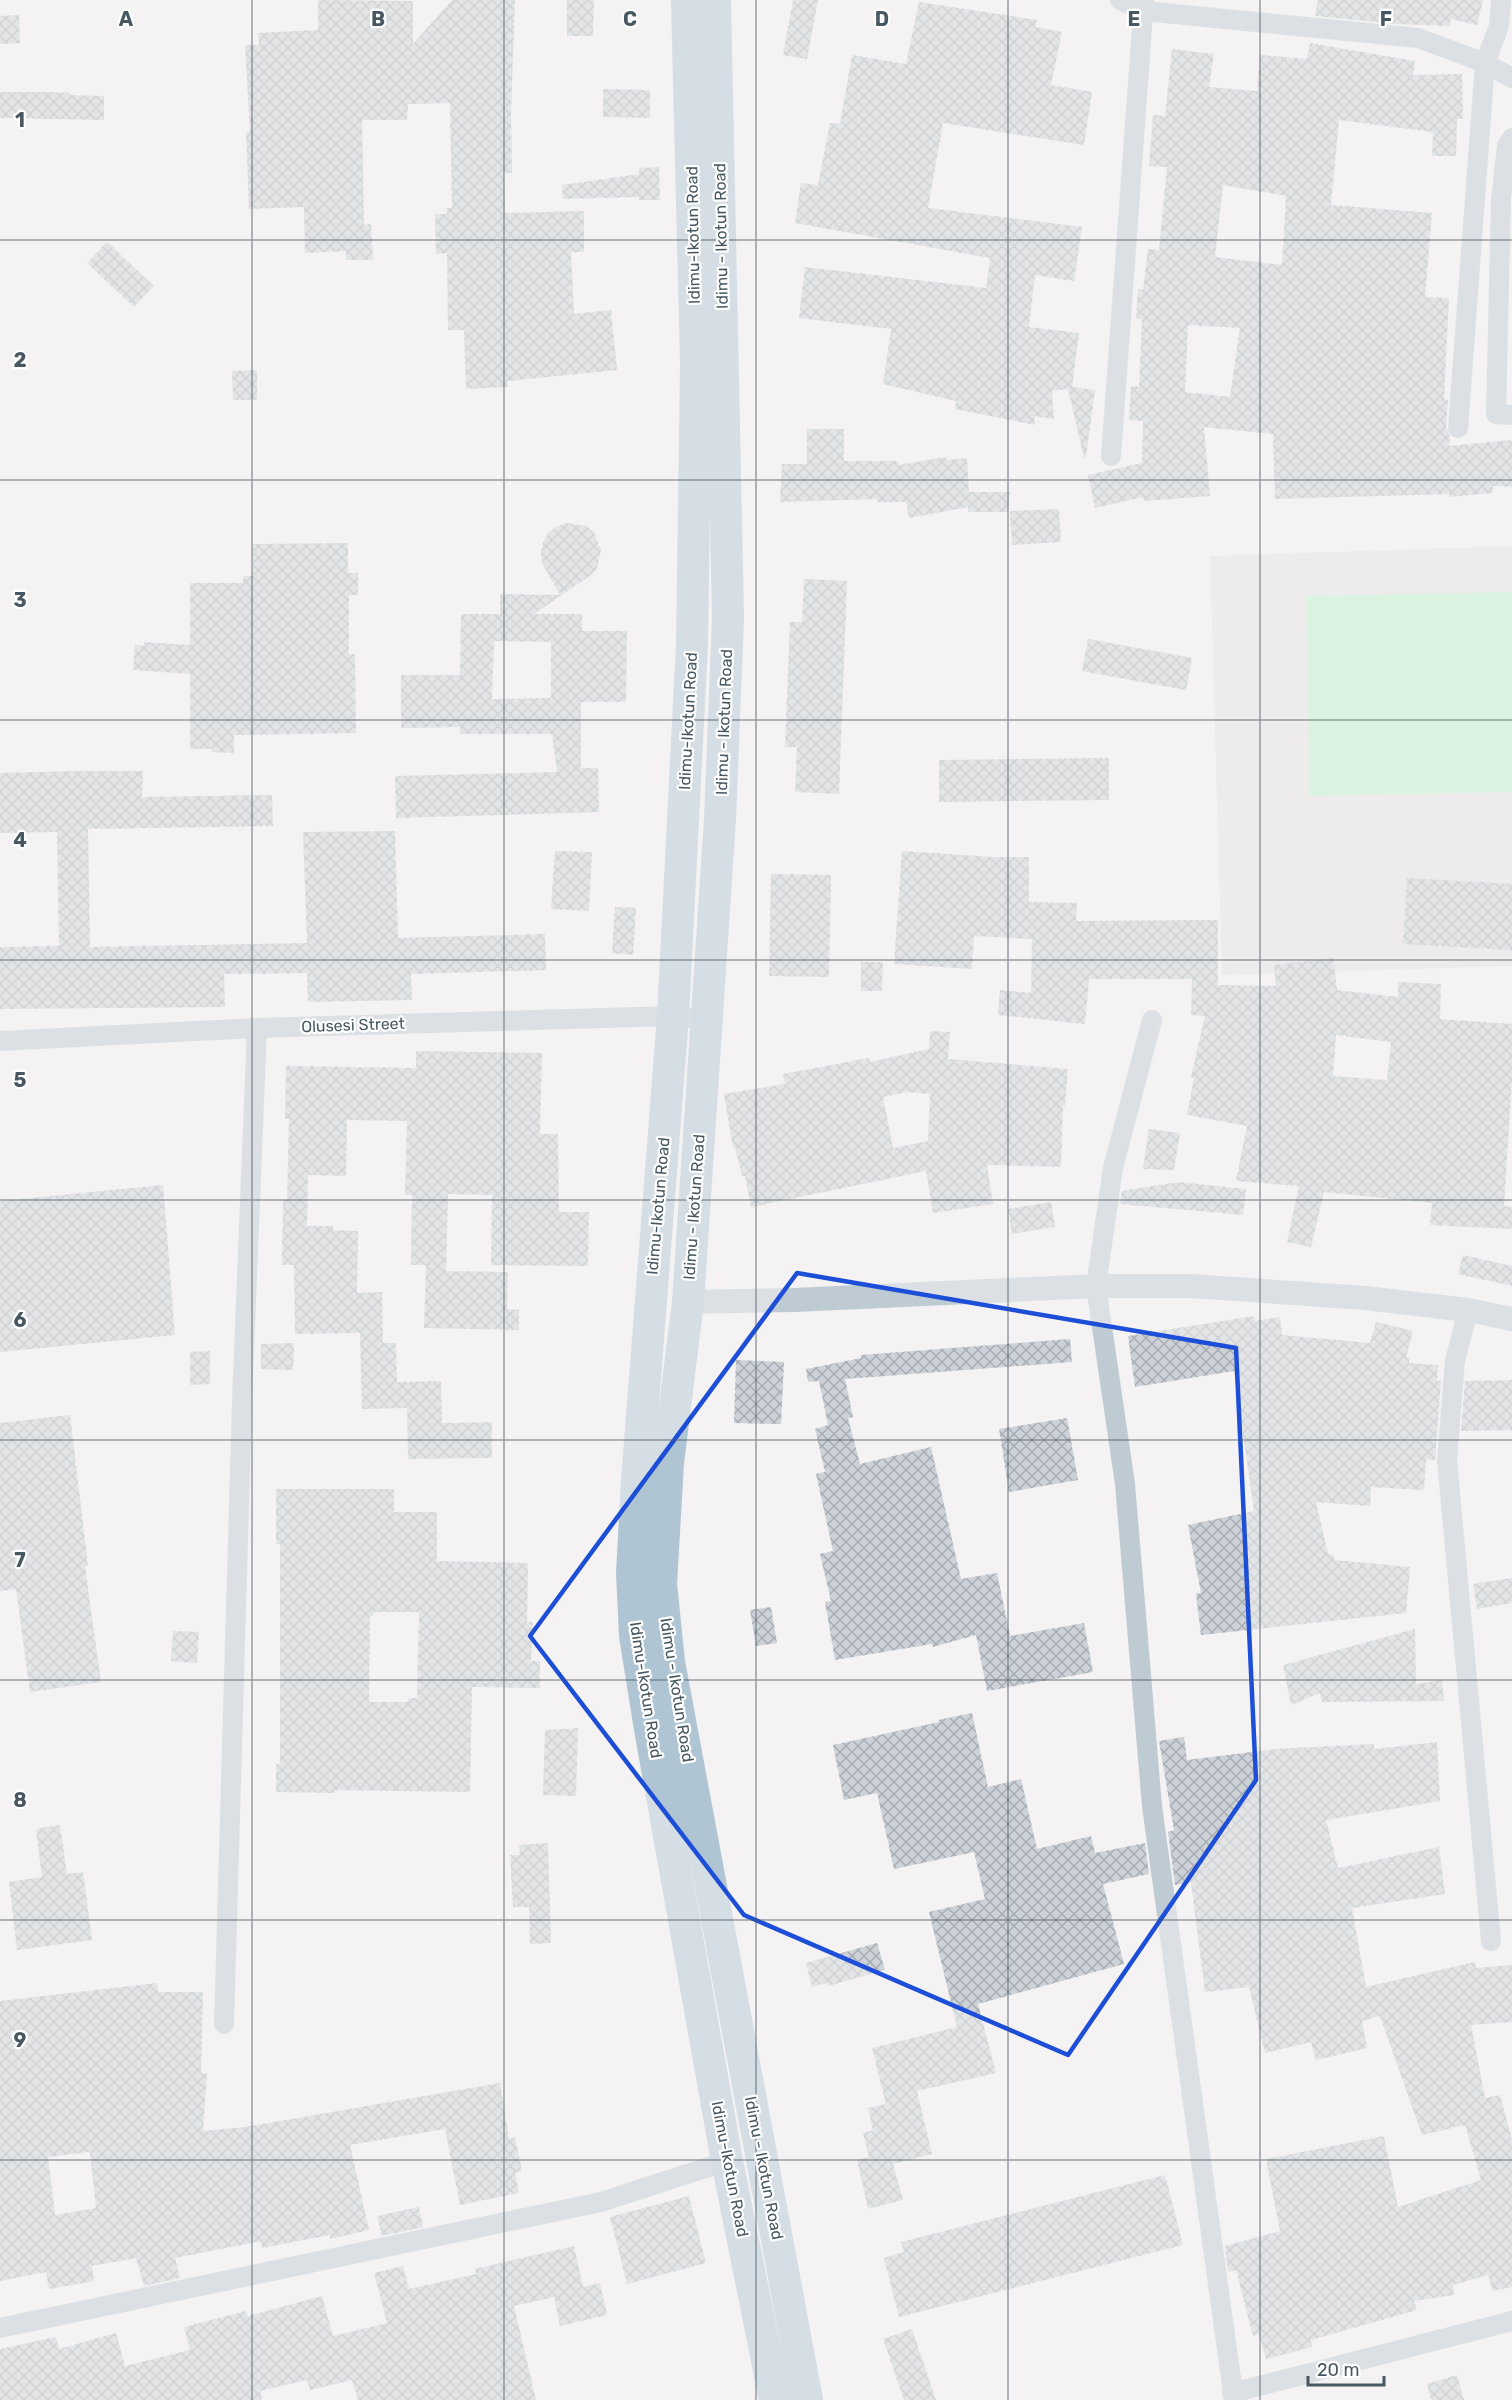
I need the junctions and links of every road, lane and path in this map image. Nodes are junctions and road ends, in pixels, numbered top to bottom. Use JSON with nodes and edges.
{"nodes":[{"id":1,"x":1120,"y":0,"type":"edge"},
{"id":2,"x":1501,"y":0,"type":"edge"},
{"id":3,"x":1144,"y":5,"type":"edge"},
{"id":4,"x":701,"y":13,"type":"edge"},
{"id":5,"x":1485,"y":63,"type":"junction"},
{"id":6,"x":1512,"y":78,"type":"edge"},
{"id":7,"x":1512,"y":138,"type":"edge"},
{"id":8,"x":1507,"y":200,"type":"edge"},
{"id":9,"x":1506,"y":274,"type":"edge"},
{"id":10,"x":1505,"y":341,"type":"edge"},
{"id":11,"x":1512,"y":415,"type":"edge"},
{"id":12,"x":1458,"y":428,"type":"dead end"},
{"id":13,"x":1111,"y":456,"type":"dead end"},
{"id":14,"x":673,"y":1016,"type":"junction"},
{"id":15,"x":706,"y":1020,"type":"junction"},
{"id":16,"x":1152,"y":1020,"type":"dead end"},
{"id":17,"x":257,"y":1028,"type":"junction"},
{"id":18,"x":0,"y":1041,"type":"edge"},
{"id":19,"x":1096,"y":1286,"type":"junction"},
{"id":20,"x":688,"y":1302,"type":"junction"},
{"id":21,"x":1468,"y":1310,"type":"junction"},
{"id":22,"x":1512,"y":1319,"type":"edge"},
{"id":23,"x":1491,"y":1941,"type":"dead end"},
{"id":24,"x":224,"y":2024,"type":"dead end"},
{"id":25,"x":727,"y":2162,"type":"junction"},
{"id":26,"x":1512,"y":2321,"type":"edge"},
{"id":27,"x":0,"y":2328,"type":"edge"},
{"id":28,"x":1233,"y":2397,"type":"edge"},
{"id":29,"x":775,"y":2400,"type":"edge"},
{"id":30,"x":807,"y":2400,"type":"edge"}],
"edges":[{"from":1,"to":3,"type":"street"},
{"from":2,"to":5,"type":"street"},
{"from":3,"to":5,"type":"street"},
{"from":3,"to":13,"type":"street"},
{"from":4,"to":14,"type":"main road","name":"Idimu-Ikotun Road"},
{"from":4,"to":15,"type":"main road","name":"Idimu - Ikotun Road"},
{"from":5,"to":6,"type":"street"},
{"from":5,"to":12,"type":"street"},
{"from":7,"to":8,"type":"street"},
{"from":8,"to":9,"type":"street"},
{"from":9,"to":10,"type":"street"},
{"from":10,"to":11,"type":"street"},
{"from":14,"to":15,"type":"street","name":"Olusesi Street"},
{"from":14,"to":17,"type":"street","name":"Olusesi Street"},
{"from":14,"to":25,"type":"main road","name":"Idimu-Ikotun Road"},
{"from":15,"to":20,"type":"main road","name":"Idimu - Ikotun Road"},
{"from":16,"to":19,"type":"street"},
{"from":17,"to":18,"type":"street","name":"Olusesi Street"},
{"from":17,"to":24,"type":"street"},
{"from":19,"to":20,"type":"street"},
{"from":19,"to":21,"type":"street"},
{"from":19,"to":28,"type":"street"},
{"from":20,"to":30,"type":"main road","name":"Idimu - Ikotun Road"},
{"from":21,"to":22,"type":"street"},
{"from":21,"to":23,"type":"street"},
{"from":25,"to":27,"type":"street"},
{"from":25,"to":29,"type":"main road","name":"Idimu-Ikotun Road"},
{"from":26,"to":28,"type":"street"}]}
